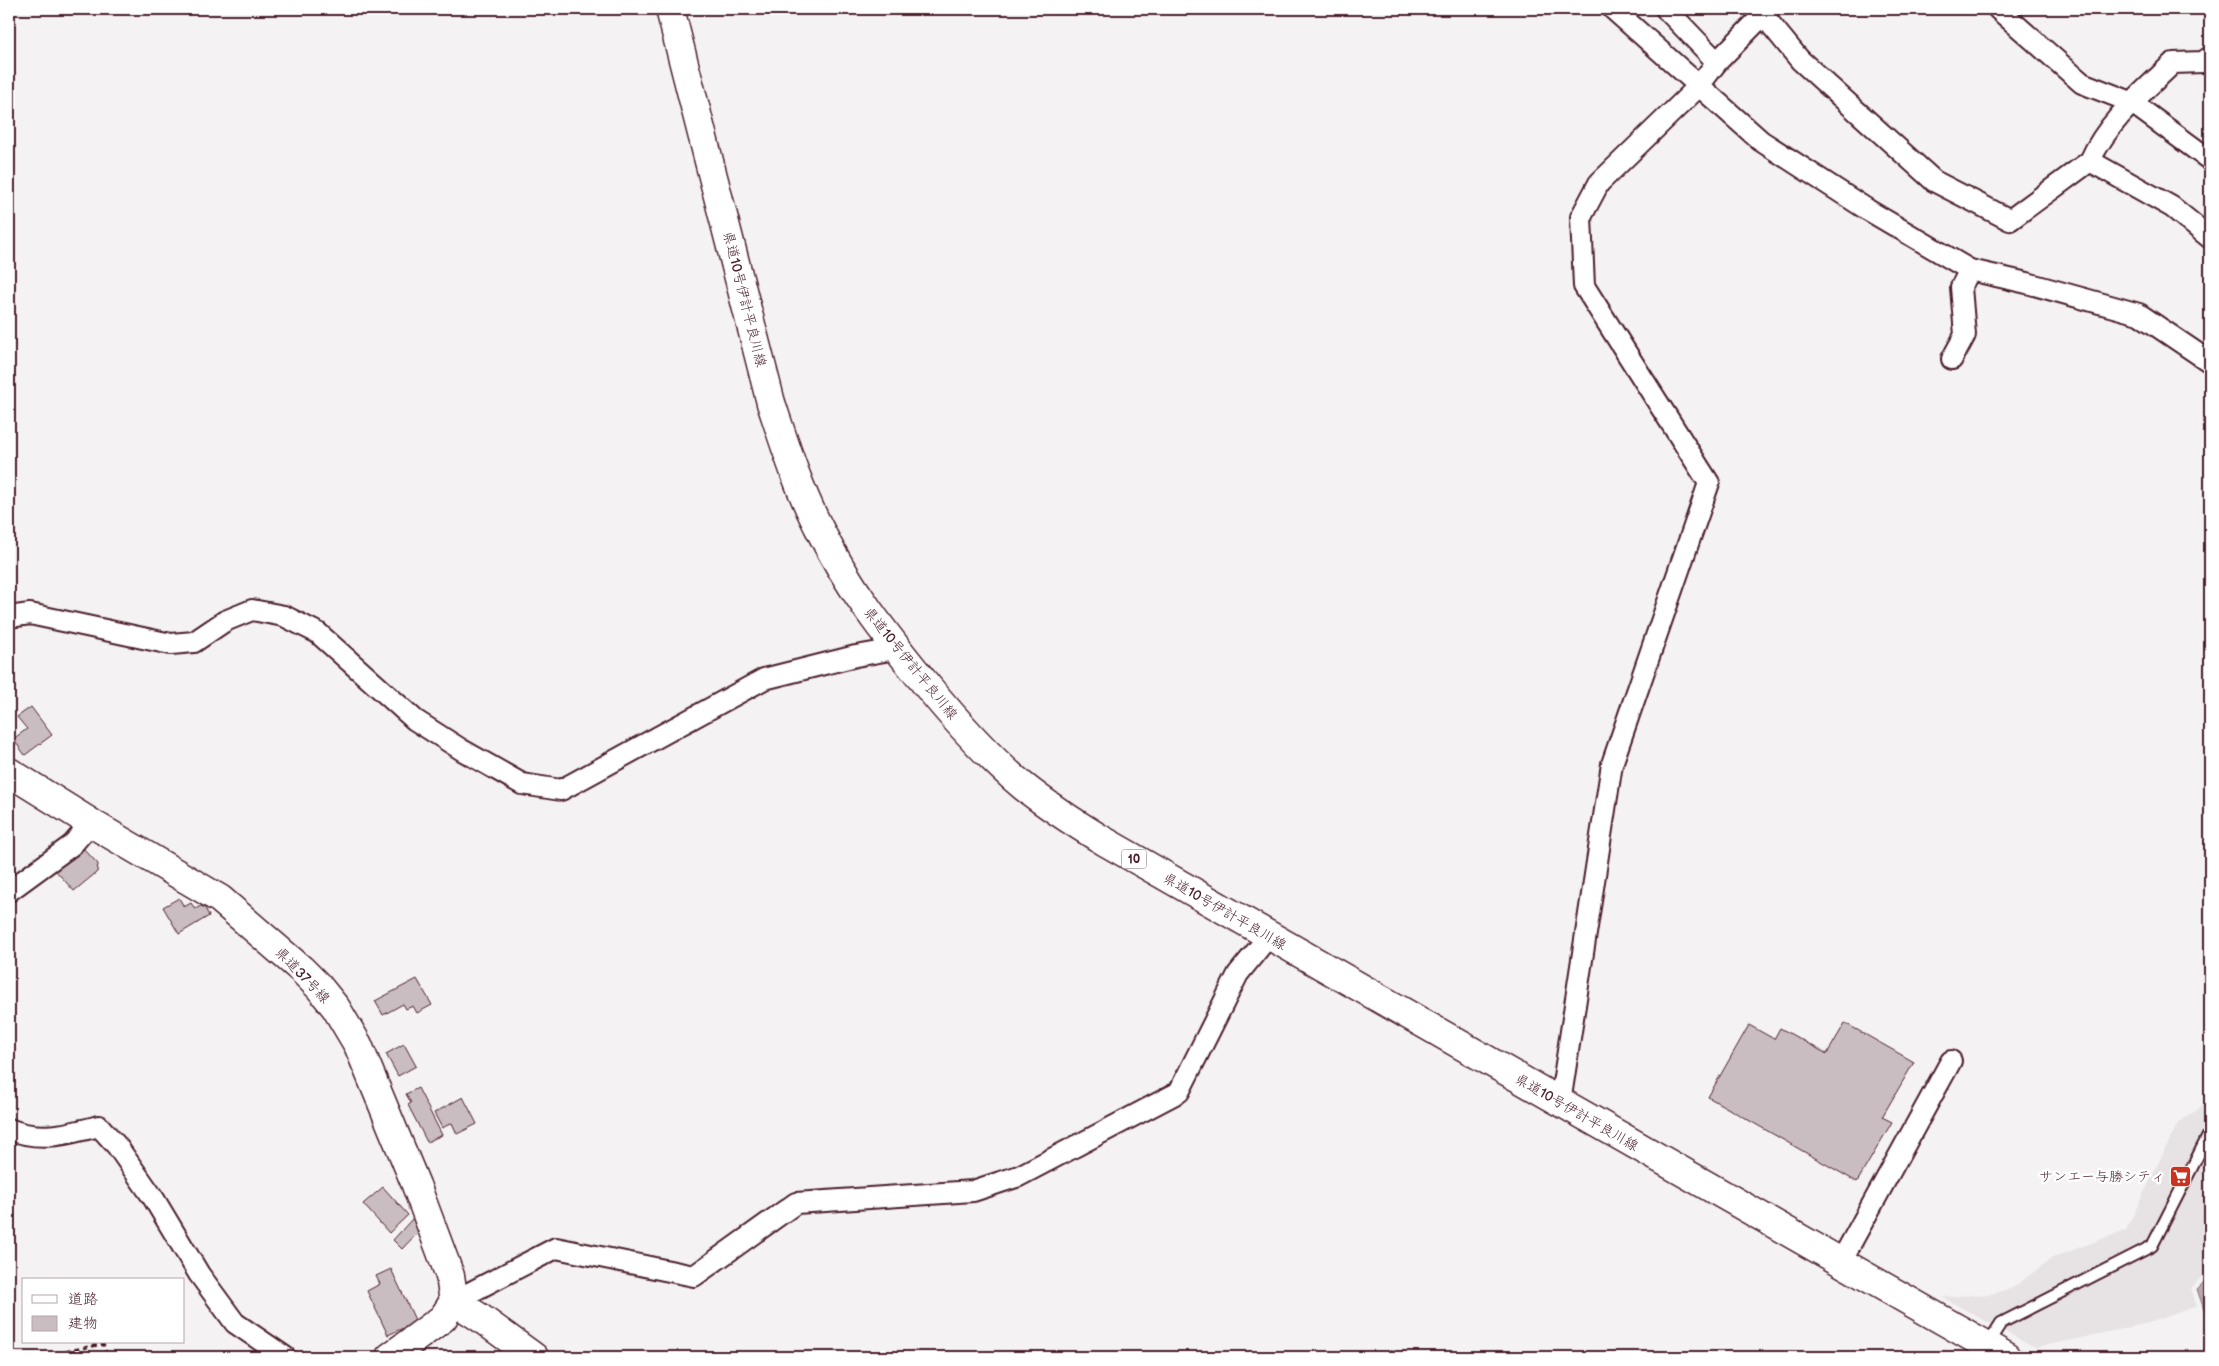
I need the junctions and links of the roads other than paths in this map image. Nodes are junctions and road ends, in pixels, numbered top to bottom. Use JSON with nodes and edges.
{"nodes":[{"id":1,"x":670,"y":9,"type":"edge"},
{"id":2,"x":1612,"y":9,"type":"edge"},
{"id":3,"x":1666,"y":9,"type":"edge"},
{"id":4,"x":1998,"y":9,"type":"edge"},
{"id":5,"x":1766,"y":12,"type":"edge"},
{"id":6,"x":2210,"y":57,"type":"edge"},
{"id":7,"x":1717,"y":62,"type":"junction"},
{"id":8,"x":1698,"y":87,"type":"junction"},
{"id":9,"x":2131,"y":102,"type":"junction"},
{"id":10,"x":2090,"y":160,"type":"junction"},
{"id":11,"x":2210,"y":160,"type":"edge"},
{"id":12,"x":2210,"y":238,"type":"edge"},
{"id":13,"x":1970,"y":270,"type":"junction"},
{"id":14,"x":1952,"y":358,"type":"dead end"},
{"id":15,"x":2210,"y":362,"type":"edge"},
{"id":16,"x":9,"y":617,"type":"edge"},
{"id":17,"x":896,"y":649,"type":"junction"},
{"id":18,"x":9,"y":772,"type":"edge"},
{"id":19,"x":90,"y":823,"type":"junction"},
{"id":20,"x":9,"y":891,"type":"edge"},
{"id":21,"x":1268,"y":937,"type":"junction"},
{"id":22,"x":1951,"y":1061,"type":"dead end"},
{"id":23,"x":1560,"y":1103,"type":"junction"},
{"id":24,"x":9,"y":1129,"type":"edge"},
{"id":25,"x":2210,"y":1135,"type":"edge"},
{"id":26,"x":1840,"y":1263,"type":"junction"},
{"id":27,"x":454,"y":1301,"type":"junction"},
{"id":28,"x":1997,"y":1351,"type":"edge"},
{"id":29,"x":285,"y":1357,"type":"edge"},
{"id":30,"x":390,"y":1357,"type":"edge"},
{"id":31,"x":534,"y":1357,"type":"edge"}],
"edges":[{"from":1,"to":17,"type":"main road","name":"県道10号伊計平良川線","number":"10"},
{"from":2,"to":8,"type":"street"},
{"from":3,"to":7,"type":"street"},
{"from":4,"to":9,"type":"street"},
{"from":5,"to":7,"type":"street"},
{"from":5,"to":10,"type":"street"},
{"from":6,"to":9,"type":"street"},
{"from":7,"to":8,"type":"street"},
{"from":8,"to":13,"type":"street"},
{"from":8,"to":23,"type":"street"},
{"from":9,"to":10,"type":"street"},
{"from":9,"to":11,"type":"street"},
{"from":10,"to":12,"type":"street"},
{"from":13,"to":14,"type":"street"},
{"from":13,"to":15,"type":"street"},
{"from":16,"to":17,"type":"street"},
{"from":17,"to":21,"type":"main road","name":"県道10号伊計平良川線","number":"10"},
{"from":18,"to":19,"type":"main road","name":"県道37号線"},
{"from":19,"to":20,"type":"street"},
{"from":19,"to":27,"type":"main road","name":"県道37号線"},
{"from":21,"to":23,"type":"main road","name":"県道10号伊計平良川線","number":"10"},
{"from":21,"to":27,"type":"street"},
{"from":22,"to":26,"type":"street"},
{"from":23,"to":26,"type":"main road","name":"県道10号伊計平良川線","number":"10"},
{"from":24,"to":29,"type":"street"},
{"from":25,"to":28,"type":"lane"},
{"from":26,"to":28,"type":"main road","name":"県道10号伊計平良川線","number":"10"},
{"from":27,"to":30,"type":"main road"},
{"from":27,"to":31,"type":"main road"}]}
